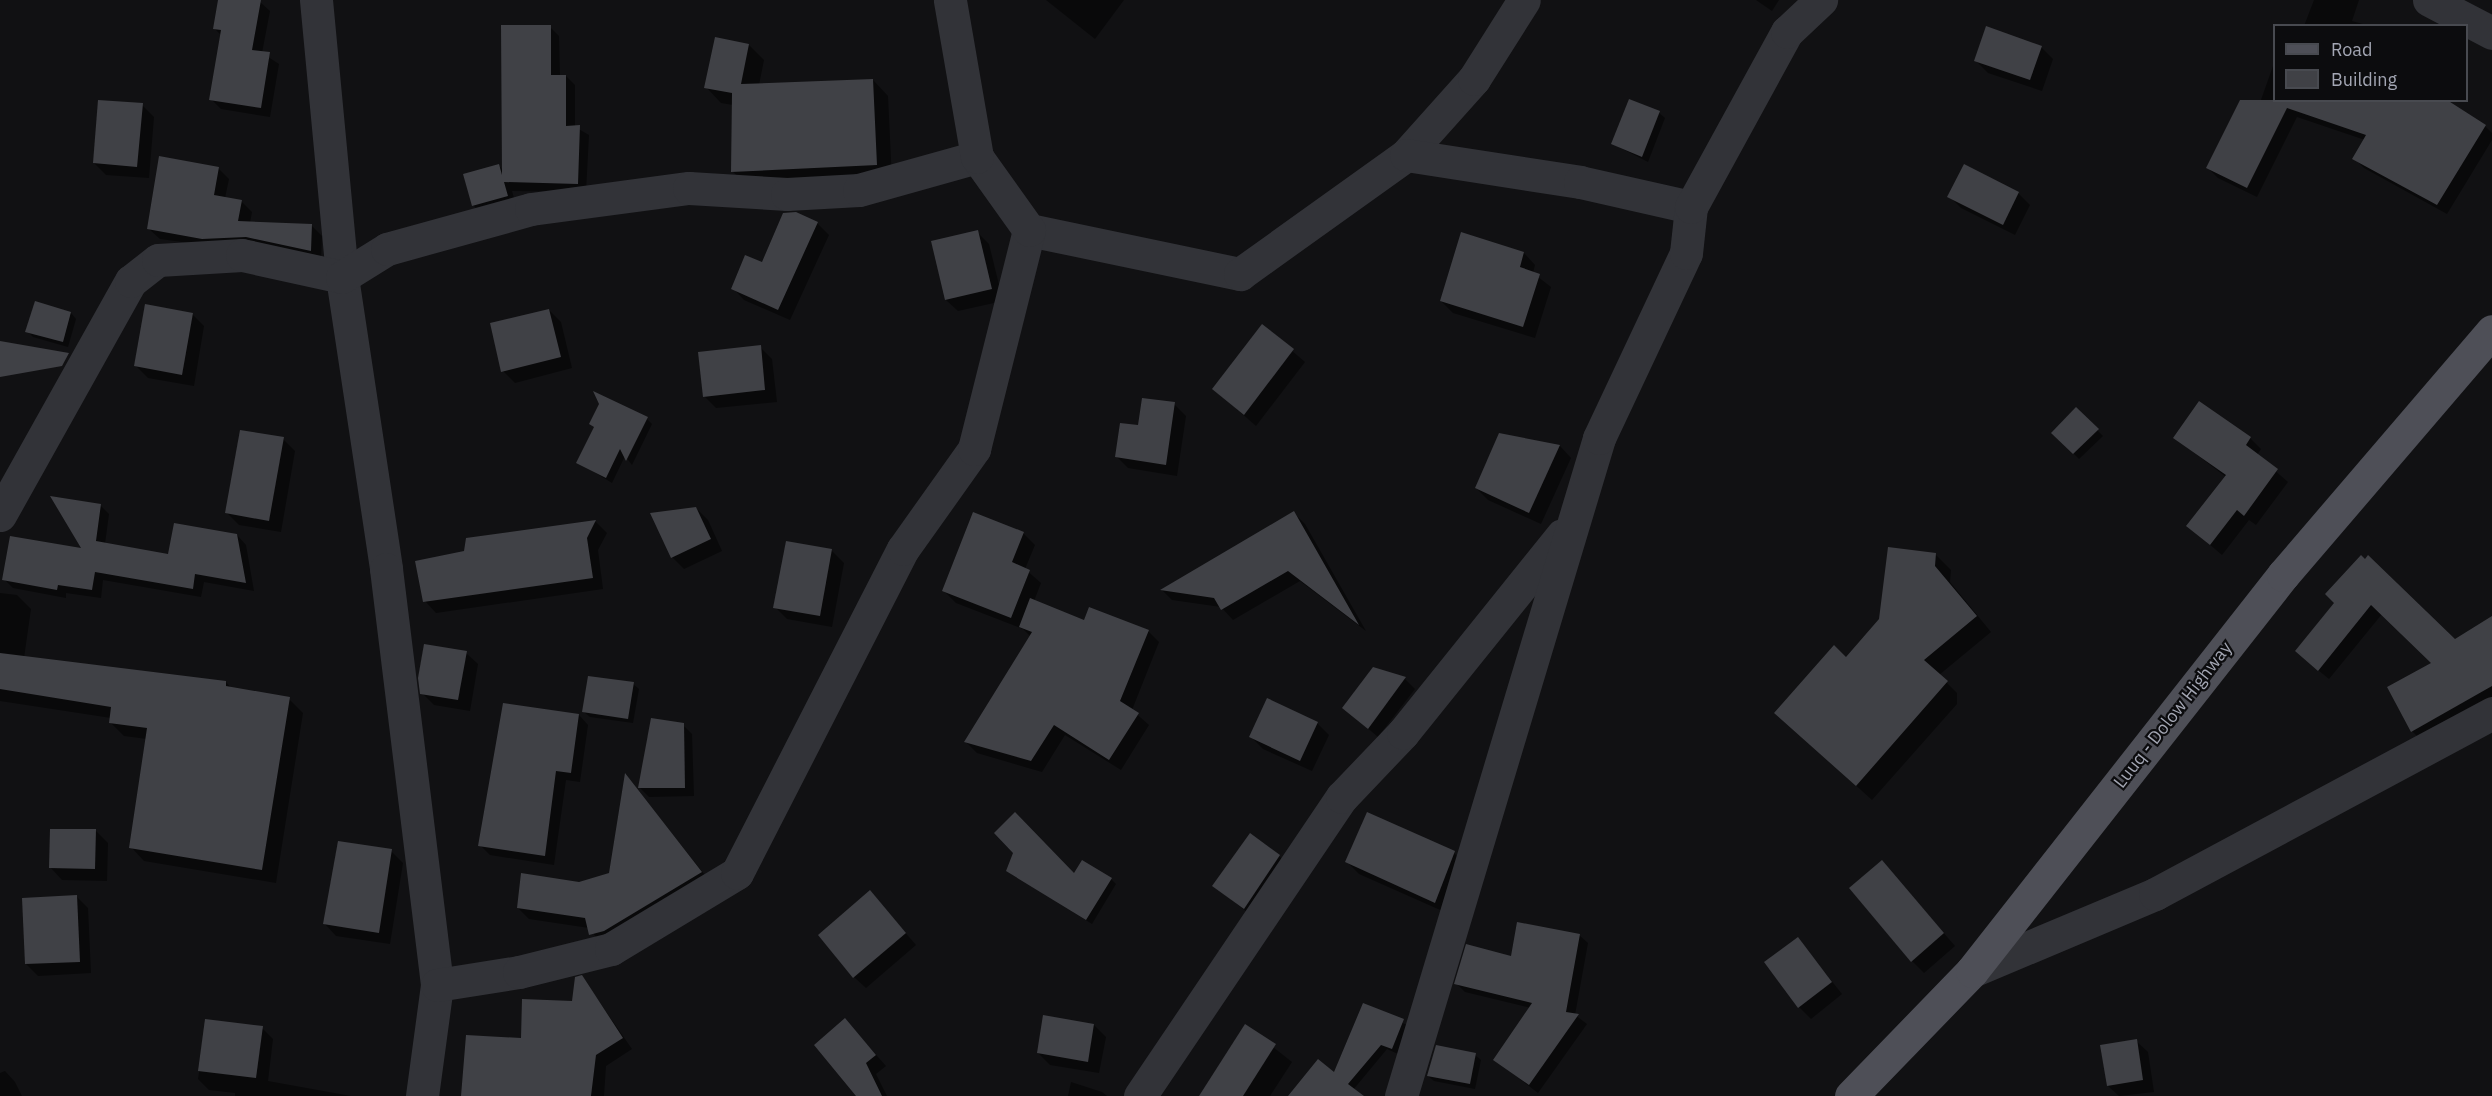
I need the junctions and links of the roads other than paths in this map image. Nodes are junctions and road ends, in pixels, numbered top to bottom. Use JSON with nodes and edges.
{"nodes":[{"id":1,"x":316,"y":0,"type":"edge"},
{"id":2,"x":950,"y":0,"type":"edge"},
{"id":3,"x":1524,"y":0,"type":"edge"},
{"id":4,"x":1821,"y":0,"type":"edge"},
{"id":5,"x":2429,"y":0,"type":"edge"},
{"id":6,"x":2492,"y":33,"type":"edge"},
{"id":7,"x":1406,"y":155,"type":"junction"},
{"id":8,"x":977,"y":157,"type":"junction"},
{"id":9,"x":1691,"y":207,"type":"junction"},
{"id":10,"x":1029,"y":230,"type":"junction"},
{"id":11,"x":342,"y":277,"type":"junction"},
{"id":12,"x":2492,"y":331,"type":"edge"},
{"id":13,"x":0,"y":515,"type":"edge"},
{"id":14,"x":1573,"y":520,"type":"junction"},
{"id":15,"x":2492,"y":713,"type":"edge"},
{"id":16,"x":1972,"y":971,"type":"junction"},
{"id":17,"x":437,"y":985,"type":"junction"},
{"id":18,"x":422,"y":1096,"type":"edge"},
{"id":19,"x":1140,"y":1096,"type":"edge"},
{"id":20,"x":1401,"y":1096,"type":"edge"},
{"id":21,"x":1851,"y":1096,"type":"edge"}],
"edges":[{"from":1,"to":11,"type":"street"},
{"from":2,"to":8,"type":"street"},
{"from":3,"to":7,"type":"street"},
{"from":4,"to":9,"type":"street"},
{"from":5,"to":6,"type":"street"},
{"from":7,"to":9,"type":"street"},
{"from":7,"to":10,"type":"street"},
{"from":8,"to":10,"type":"street"},
{"from":8,"to":11,"type":"street"},
{"from":9,"to":14,"type":"street"},
{"from":10,"to":17,"type":"street"},
{"from":11,"to":13,"type":"street"},
{"from":11,"to":17,"type":"street"},
{"from":12,"to":16,"type":"main road","name":"Luuq - Dolow Highway"},
{"from":14,"to":19,"type":"street"},
{"from":14,"to":20,"type":"street"},
{"from":15,"to":16,"type":"street"},
{"from":16,"to":21,"type":"main road","name":"Luuq - Dolow Highway"},
{"from":17,"to":18,"type":"street"}]}
